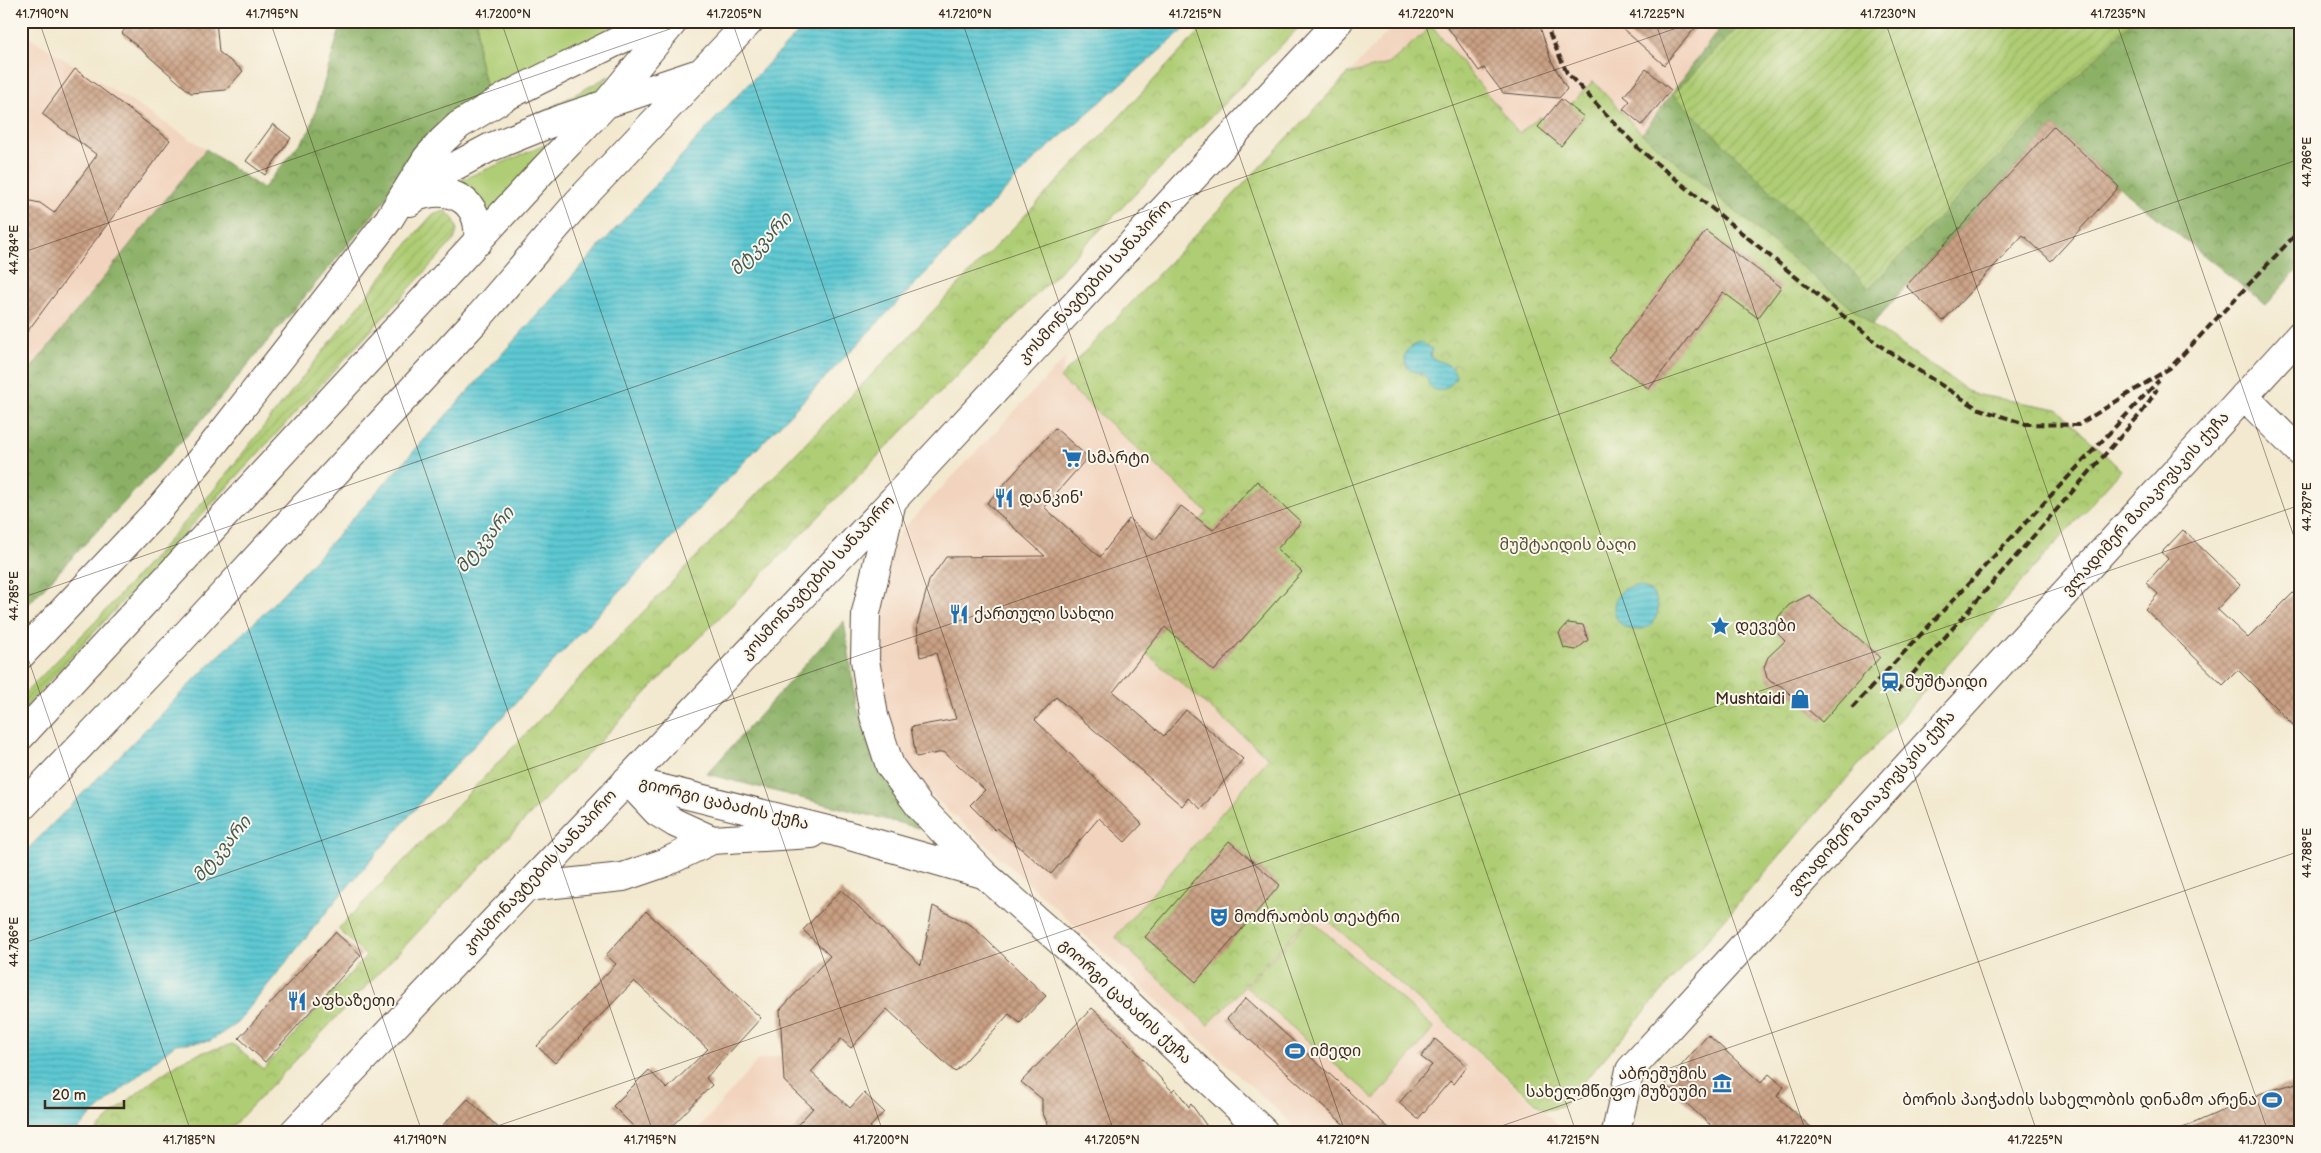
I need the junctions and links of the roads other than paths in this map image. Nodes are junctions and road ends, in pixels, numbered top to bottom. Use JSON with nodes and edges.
{"nodes":[{"id":1,"x":658,"y":21,"type":"edge"},
{"id":2,"x":674,"y":21,"type":"edge"},
{"id":3,"x":750,"y":21,"type":"edge"},
{"id":4,"x":1339,"y":21,"type":"edge"},
{"id":5,"x":700,"y":72,"type":"junction"},
{"id":6,"x":606,"y":105,"type":"junction"},
{"id":7,"x":413,"y":198,"type":"junction"},
{"id":8,"x":390,"y":219,"type":"junction"},
{"id":9,"x":478,"y":242,"type":"junction"},
{"id":10,"x":2300,"y":335,"type":"edge"},
{"id":11,"x":2244,"y":396,"type":"junction"},
{"id":12,"x":2300,"y":452,"type":"edge"},
{"id":13,"x":893,"y":500,"type":"junction"},
{"id":14,"x":21,"y":655,"type":"edge"},
{"id":15,"x":21,"y":736,"type":"edge"},
{"id":16,"x":627,"y":780,"type":"junction"},
{"id":17,"x":712,"y":800,"type":"junction"},
{"id":18,"x":21,"y":808,"type":"edge"},
{"id":19,"x":836,"y":832,"type":"junction"},
{"id":20,"x":712,"y":840,"type":"junction"},
{"id":21,"x":984,"y":875,"type":"junction"},
{"id":22,"x":526,"y":887,"type":"junction"},
{"id":23,"x":294,"y":1132,"type":"edge"},
{"id":24,"x":1264,"y":1132,"type":"edge"},
{"id":25,"x":1616,"y":1132,"type":"edge"}],
"edges":[{"from":1,"to":8,"type":"main road"},
{"from":2,"to":6,"type":"main road"},
{"from":3,"to":5,"type":"main road"},
{"from":4,"to":13,"type":"main road","name":"კოსმონავტების სანაპირო"},
{"from":5,"to":6,"type":"main road"},
{"from":5,"to":18,"type":"main road"},
{"from":6,"to":7,"type":"main road"},
{"from":6,"to":9,"type":"main road"},
{"from":7,"to":8,"type":"main road"},
{"from":7,"to":9,"type":"main road"},
{"from":8,"to":14,"type":"main road"},
{"from":9,"to":15,"type":"main road"},
{"from":10,"to":11,"type":"main road","name":"ვლადიმერ მაიაკოვსკის ქუჩა"},
{"from":11,"to":12,"type":"main road"},
{"from":11,"to":25,"type":"main road","name":"ვლადიმერ მაიაკოვსკის ქუჩა"},
{"from":13,"to":16,"type":"main road","name":"კოსმონავტების სანაპირო"},
{"from":13,"to":21,"type":"main road","name":"გიორგი ცაბაძის ქუჩა"},
{"from":16,"to":17,"type":"main road","name":"გიორგი ცაბაძის ქუჩა"},
{"from":16,"to":20,"type":"main road","name":"გიორგი ცაბაძის ქუჩა"},
{"from":16,"to":22,"type":"main road","name":"კოსმონავტების სანაპირო"},
{"from":17,"to":19,"type":"main road","name":"გიორგი ცაბაძის ქუჩა"},
{"from":17,"to":20,"type":"main road"},
{"from":19,"to":20,"type":"main road","name":"გიორგი ცაბაძის ქუჩა"},
{"from":19,"to":21,"type":"main road","name":"გიორგი ცაბაძის ქუჩა"},
{"from":20,"to":22,"type":"main road","name":"გიორგი ცაბაძის ქუჩა"},
{"from":21,"to":24,"type":"main road","name":"გიორგი ცაბაძის ქუჩა"},
{"from":22,"to":23,"type":"main road","name":"კოსმონავტების სანაპირო"}]}
